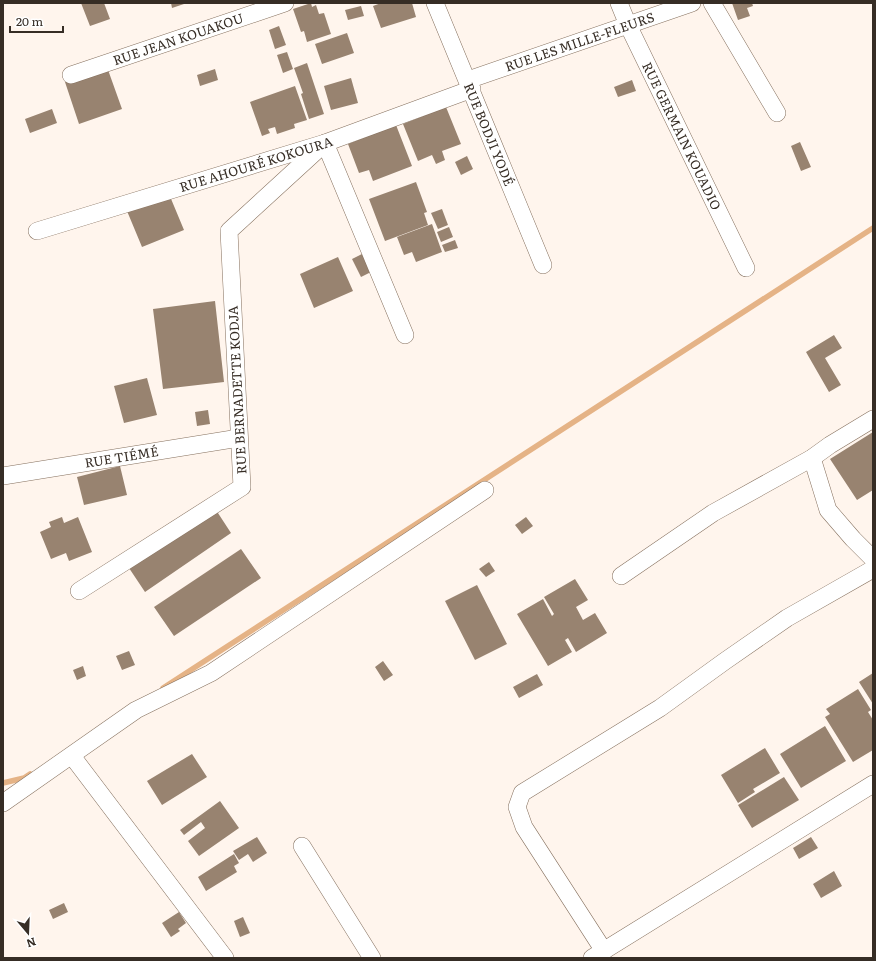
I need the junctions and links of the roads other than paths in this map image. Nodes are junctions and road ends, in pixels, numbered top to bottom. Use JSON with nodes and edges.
{"nodes":[{"id":1,"x":285,"y":3,"type":"edge"},
{"id":2,"x":435,"y":3,"type":"edge"},
{"id":3,"x":619,"y":3,"type":"edge"},
{"id":4,"x":692,"y":3,"type":"edge"},
{"id":5,"x":712,"y":3,"type":"edge"},
{"id":6,"x":628,"y":25,"type":"junction"},
{"id":7,"x":71,"y":75,"type":"dead end"},
{"id":8,"x":470,"y":85,"type":"junction"},
{"id":9,"x":777,"y":113,"type":"dead end"},
{"id":10,"x":325,"y":143,"type":"junction"},
{"id":11,"x":37,"y":231,"type":"dead end"},
{"id":12,"x":543,"y":265,"type":"dead end"},
{"id":13,"x":746,"y":268,"type":"dead end"},
{"id":14,"x":405,"y":335,"type":"dead end"},
{"id":15,"x":873,"y":419,"type":"edge"},
{"id":16,"x":239,"y":438,"type":"junction"},
{"id":17,"x":812,"y":458,"type":"junction"},
{"id":18,"x":3,"y":476,"type":"edge"},
{"id":19,"x":485,"y":490,"type":"dead end"},
{"id":20,"x":873,"y":559,"type":"edge"},
{"id":21,"x":873,"y":569,"type":"edge"},
{"id":22,"x":621,"y":576,"type":"dead end"},
{"id":23,"x":79,"y":591,"type":"dead end"},
{"id":24,"x":72,"y":756,"type":"junction"},
{"id":25,"x":873,"y":784,"type":"edge"},
{"id":26,"x":3,"y":803,"type":"edge"},
{"id":27,"x":302,"y":846,"type":"dead end"},
{"id":28,"x":598,"y":954,"type":"edge"},
{"id":29,"x":225,"y":958,"type":"edge"},
{"id":30,"x":372,"y":958,"type":"edge"}],
"edges":[{"from":1,"to":7,"type":"street","name":"RUE JEAN KOUAKOU"},
{"from":2,"to":8,"type":"street","name":"RUE BODJI YODÉ"},
{"from":3,"to":6,"type":"street","name":"RUE GERMAIN KOUADIO"},
{"from":4,"to":6,"type":"street","name":"RUE LES MILLE-FLEURS"},
{"from":5,"to":9,"type":"street"},
{"from":6,"to":8,"type":"street","name":"RUE LES MILLE-FLEURS"},
{"from":6,"to":13,"type":"street","name":"RUE GERMAIN KOUADIO"},
{"from":8,"to":10,"type":"street","name":"RUE AHOURÉ KOKOURA"},
{"from":8,"to":12,"type":"street","name":"RUE BODJI YODÉ"},
{"from":10,"to":11,"type":"street","name":"RUE AHOURÉ KOKOURA"},
{"from":10,"to":14,"type":"street"},
{"from":10,"to":16,"type":"street","name":"RUE BERNADETTE KODJA"},
{"from":15,"to":17,"type":"street"},
{"from":16,"to":18,"type":"street","name":"RUE TIÉMÉ"},
{"from":16,"to":23,"type":"street","name":"RUE BERNADETTE KODJA"},
{"from":17,"to":20,"type":"street"},
{"from":17,"to":22,"type":"street"},
{"from":19,"to":24,"type":"street"},
{"from":21,"to":28,"type":"street"},
{"from":24,"to":26,"type":"street"},
{"from":24,"to":29,"type":"street"},
{"from":25,"to":28,"type":"street"},
{"from":27,"to":30,"type":"street"}]}
